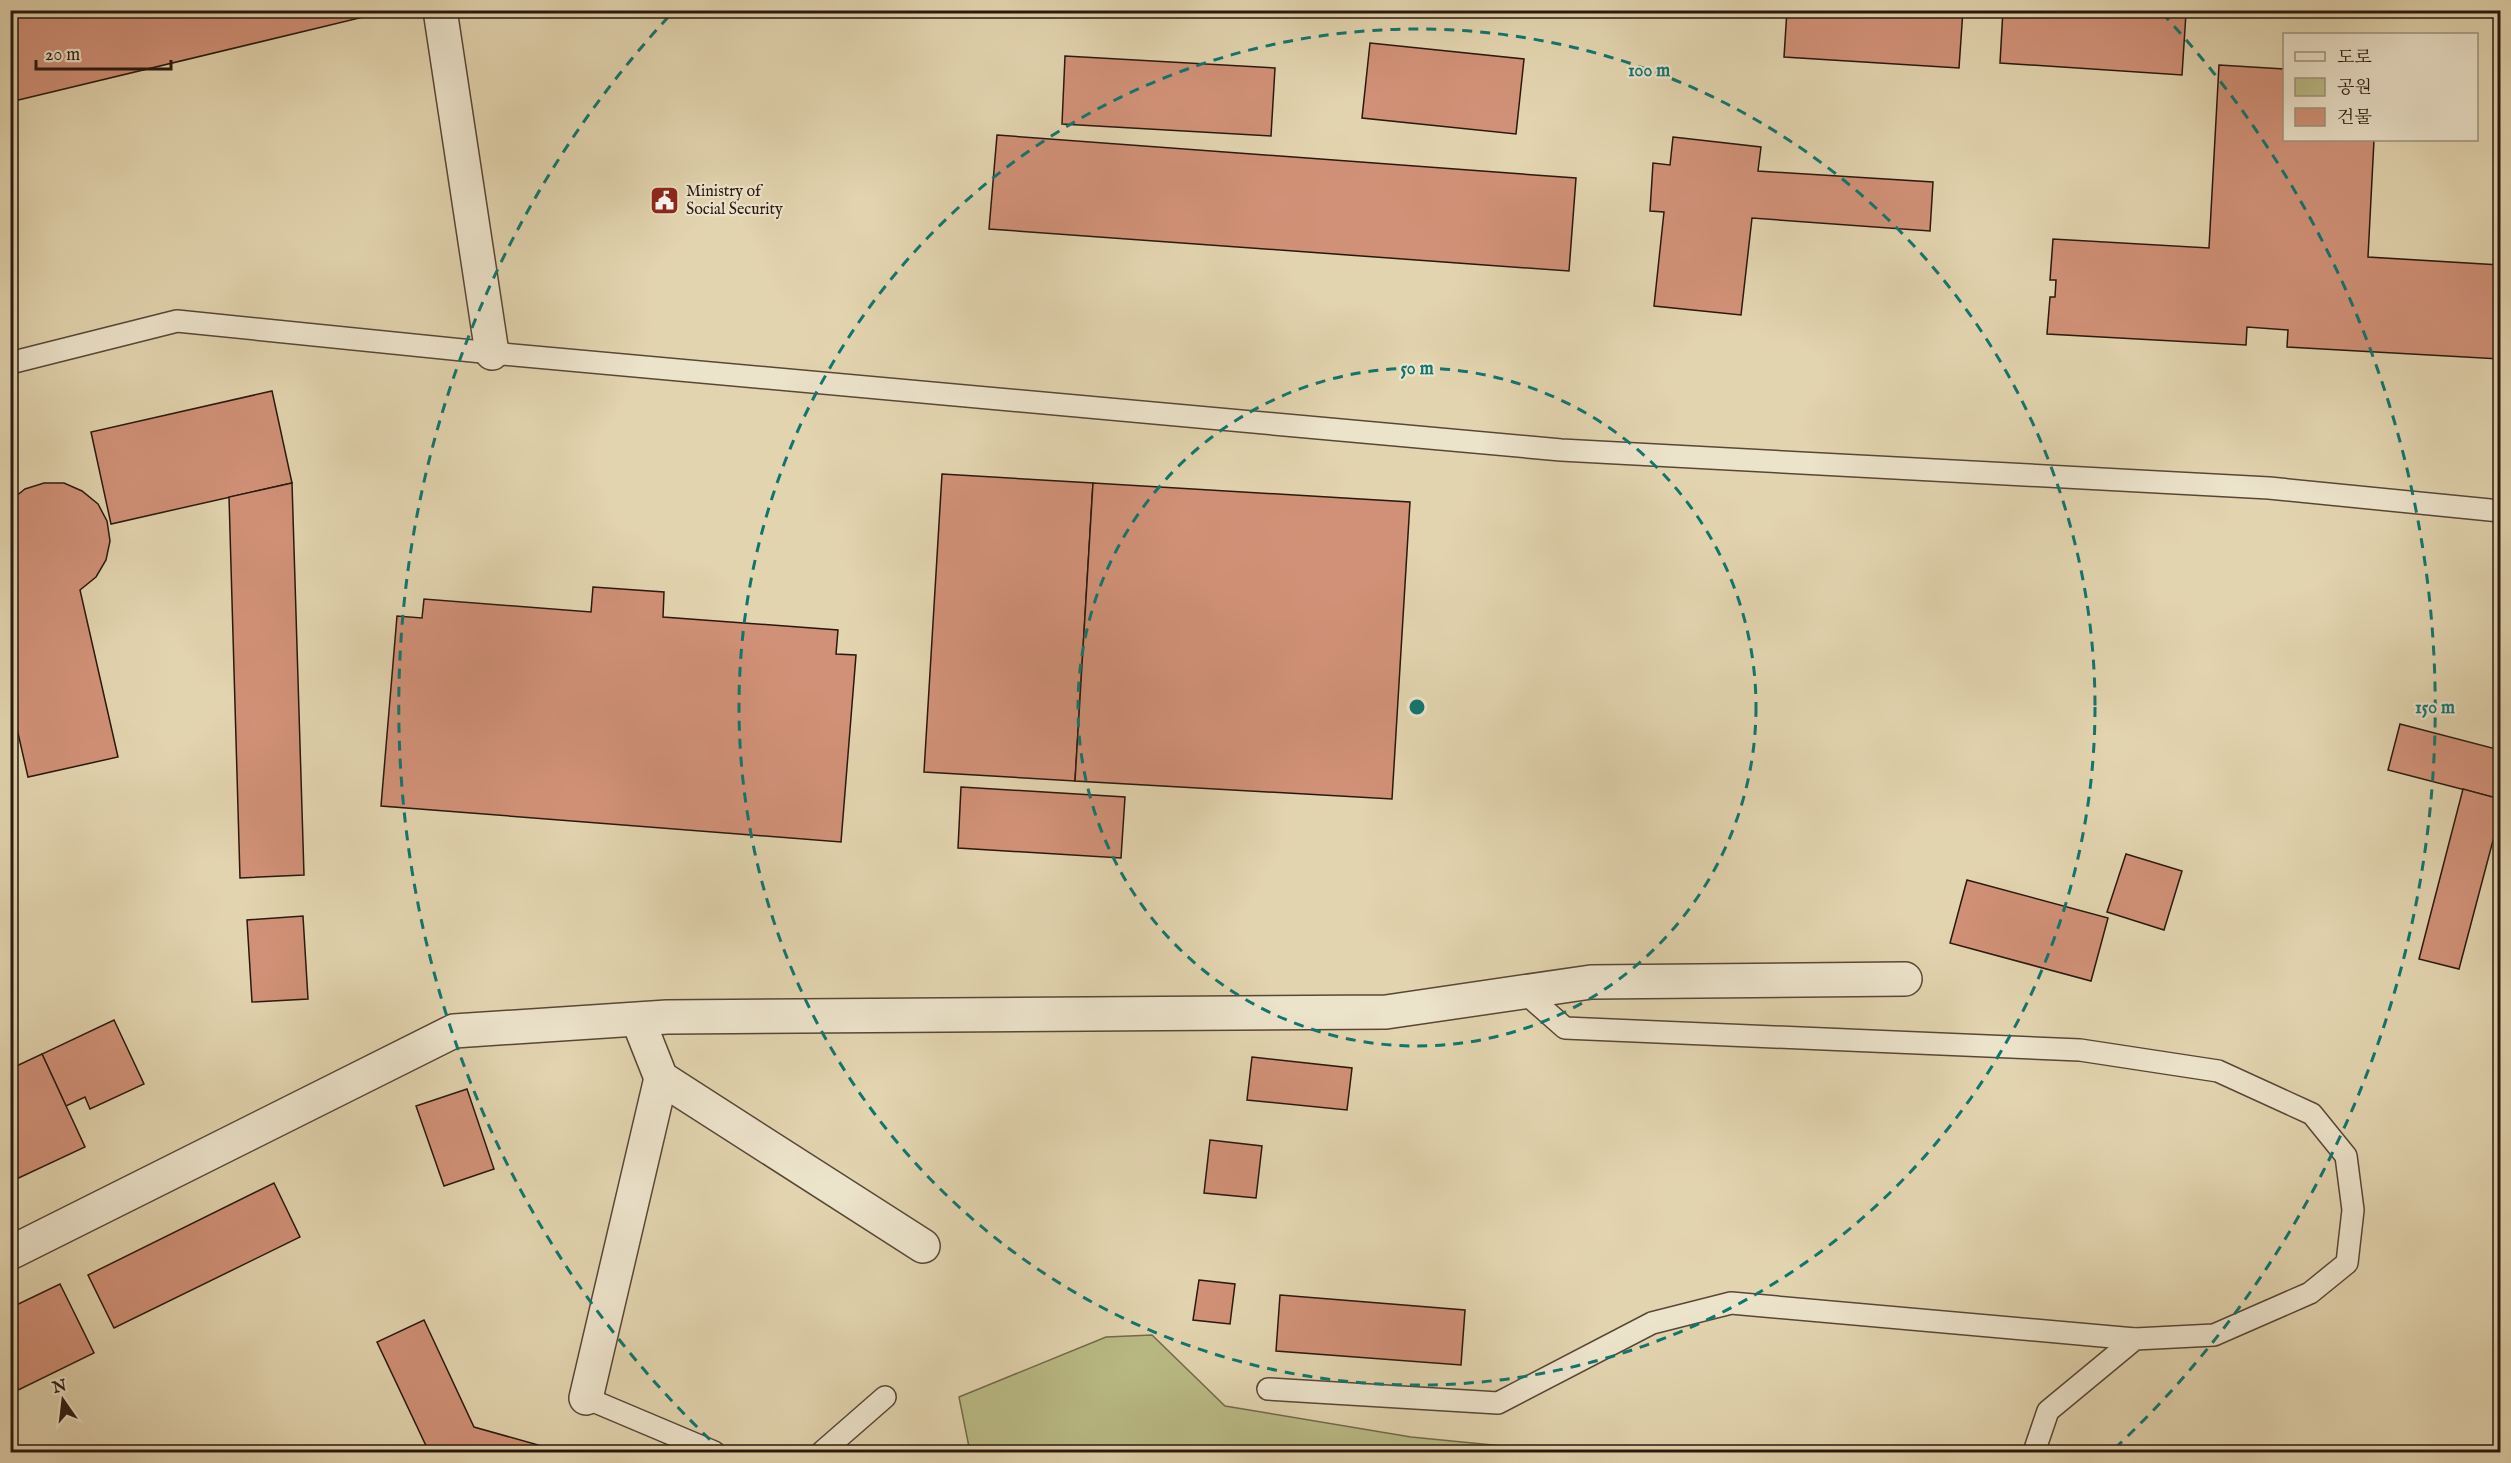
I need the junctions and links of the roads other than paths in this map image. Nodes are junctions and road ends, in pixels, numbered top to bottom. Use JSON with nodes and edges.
{"nodes":[{"id":1,"x":440,"y":10,"type":"edge"},
{"id":2,"x":492,"y":353,"type":"junction"},
{"id":3,"x":10,"y":363,"type":"edge"},
{"id":4,"x":2500,"y":511,"type":"edge"},
{"id":5,"x":1905,"y":979,"type":"dead end"},
{"id":6,"x":1524,"y":992,"type":"junction"},
{"id":7,"x":638,"y":1020,"type":"junction"},
{"id":8,"x":661,"y":1078,"type":"junction"},
{"id":9,"x":923,"y":1246,"type":"dead end"},
{"id":10,"x":10,"y":1253,"type":"edge"},
{"id":11,"x":2135,"y":1339,"type":"junction"},
{"id":12,"x":1268,"y":1389,"type":"dead end"},
{"id":13,"x":885,"y":1397,"type":"dead end"},
{"id":14,"x":586,"y":1398,"type":"joint"},
{"id":15,"x":714,"y":1452,"type":"edge"},
{"id":16,"x":822,"y":1452,"type":"edge"},
{"id":17,"x":2034,"y":1452,"type":"edge"}],
"edges":[{"from":1,"to":2,"type":"street"},
{"from":2,"to":3,"type":"lane"},
{"from":2,"to":4,"type":"lane"},
{"from":5,"to":6,"type":"street"},
{"from":6,"to":7,"type":"street"},
{"from":6,"to":11,"type":"lane"},
{"from":7,"to":8,"type":"street"},
{"from":7,"to":10,"type":"street"},
{"from":8,"to":9,"type":"street"},
{"from":8,"to":14,"type":"street"},
{"from":11,"to":12,"type":"lane"},
{"from":11,"to":17,"type":"lane"},
{"from":13,"to":16,"type":"lane"},
{"from":14,"to":15,"type":"lane"}]}
